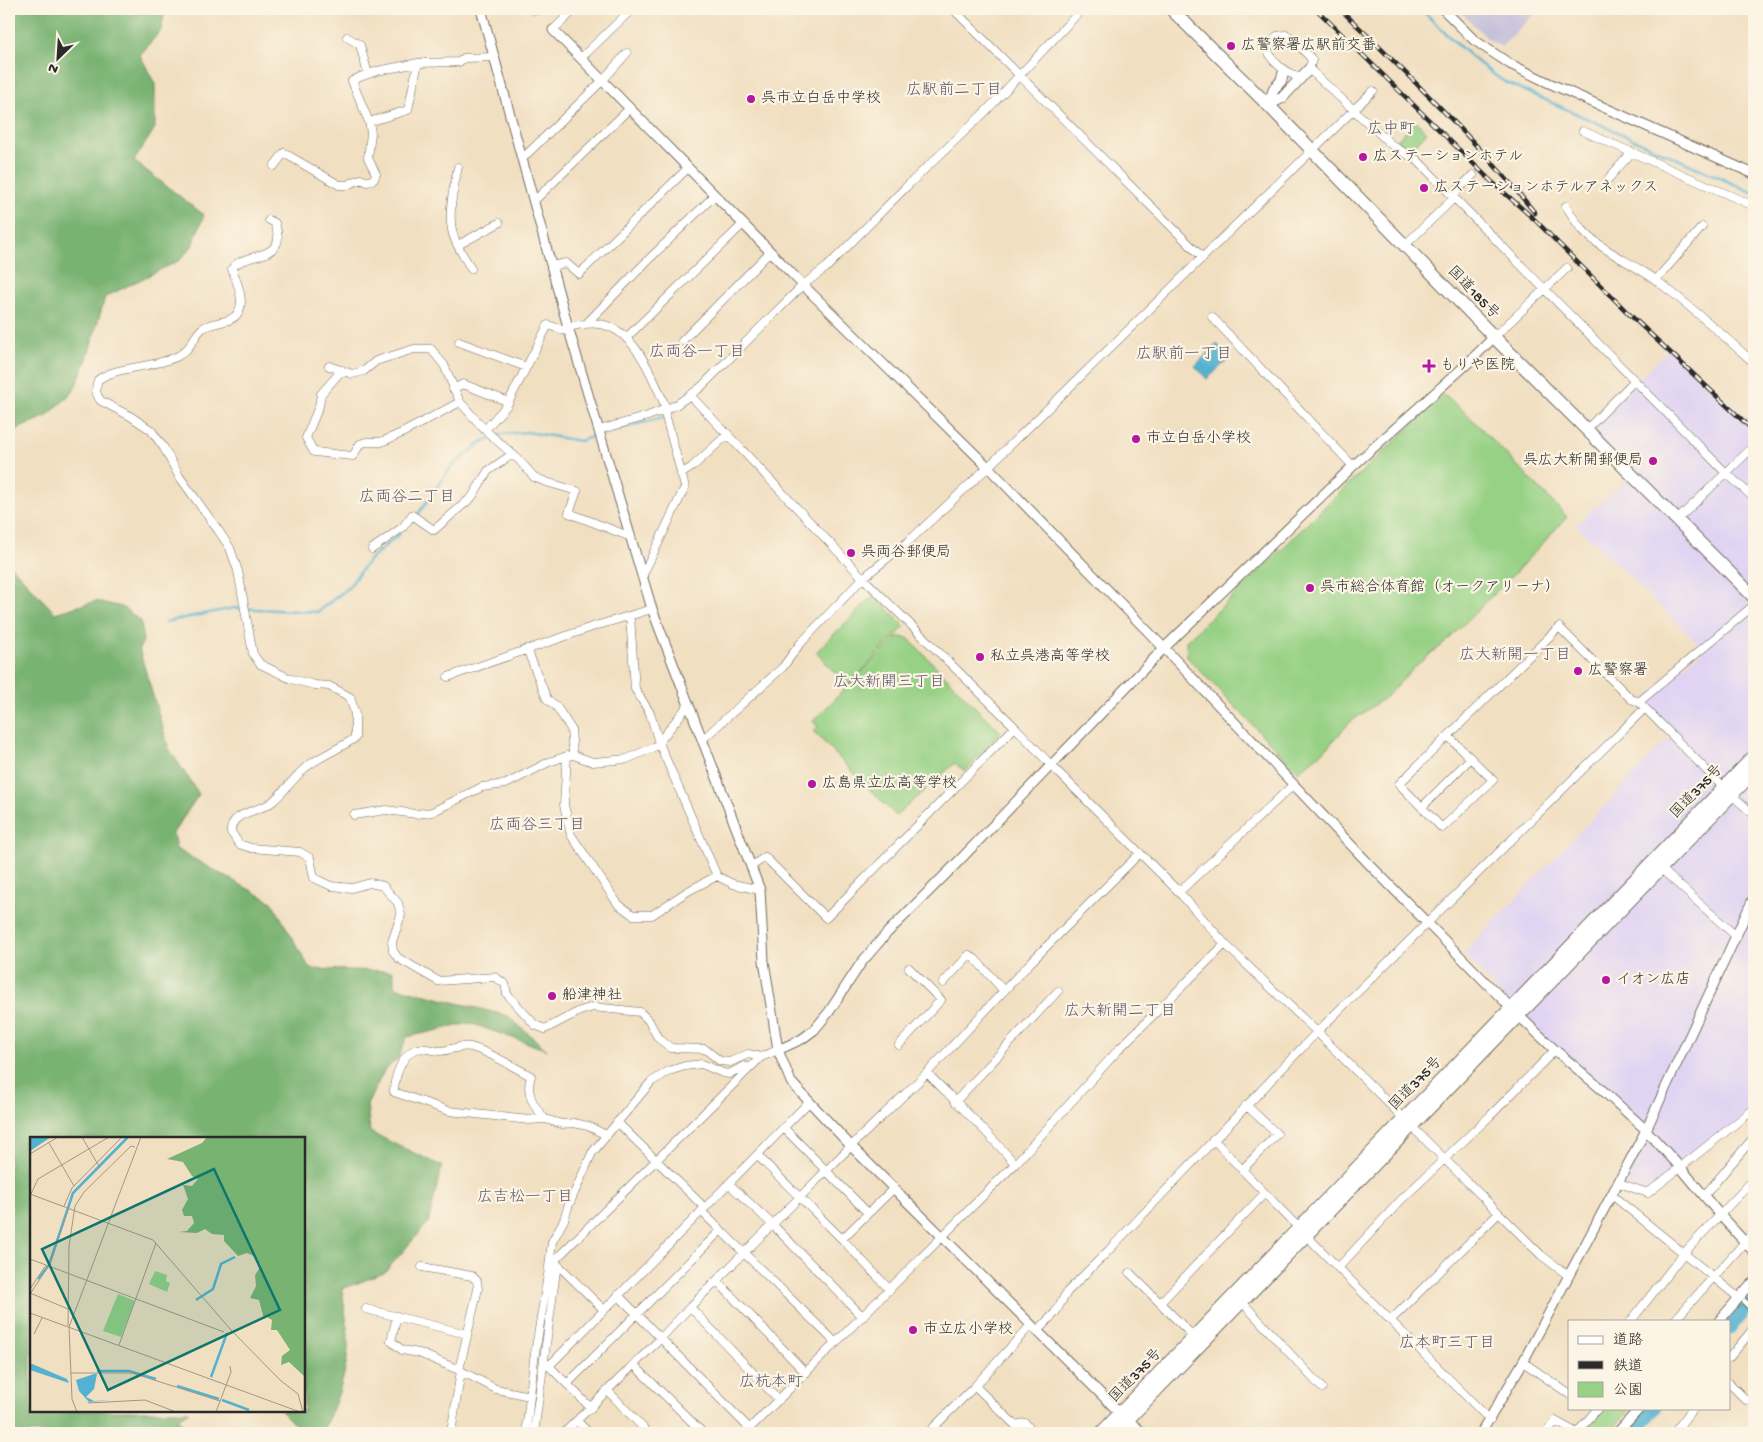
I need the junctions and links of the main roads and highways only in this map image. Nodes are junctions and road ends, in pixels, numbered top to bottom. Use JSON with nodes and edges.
{"nodes":[{"id":1,"x":1171,"y":9,"type":"edge"},
{"id":2,"x":1308,"y":69,"type":"road end"},
{"id":3,"x":1284,"y":71,"type":"road end"},
{"id":4,"x":1268,"y":105,"type":"junction"},
{"id":5,"x":1754,"y":597,"type":"edge"},
{"id":6,"x":1754,"y":756,"type":"edge"},
{"id":7,"x":1754,"y":772,"type":"edge"},
{"id":8,"x":1728,"y":792,"type":"junction"},
{"id":9,"x":1515,"y":1012,"type":"junction"},
{"id":10,"x":1303,"y":1233,"type":"junction"},
{"id":11,"x":1198,"y":1341,"type":"junction"},
{"id":12,"x":1125,"y":1417,"type":"junction"},
{"id":13,"x":1101,"y":1433,"type":"edge"},
{"id":14,"x":1116,"y":1433,"type":"edge"}],
"edges":[{"from":1,"to":4,"type":"highway","name":"国道185号"},
{"from":2,"to":4,"type":"main road"},
{"from":3,"to":4,"type":"main road"},
{"from":4,"to":5,"type":"highway","name":"国道185号"},
{"from":6,"to":8,"type":"highway","name":"国道375号"},
{"from":7,"to":8,"type":"highway","name":"国道375号"},
{"from":8,"to":9,"type":"highway","name":"国道375号"},
{"from":8,"to":9,"type":"highway","name":"国道375号"},
{"from":9,"to":10,"type":"highway","name":"国道375号"},
{"from":10,"to":11,"type":"highway","name":"国道375号"},
{"from":10,"to":11,"type":"highway","name":"国道375号"},
{"from":11,"to":12,"type":"highway","name":"国道375号"},
{"from":12,"to":13,"type":"highway","name":"国道375号"},
{"from":12,"to":14,"type":"highway","name":"国道375号"}]}
